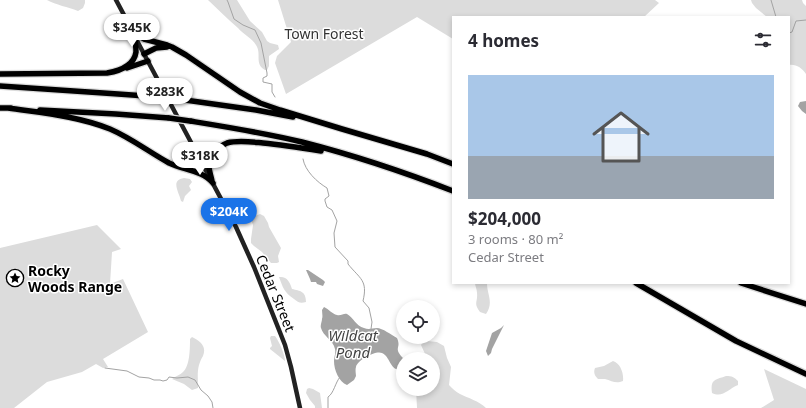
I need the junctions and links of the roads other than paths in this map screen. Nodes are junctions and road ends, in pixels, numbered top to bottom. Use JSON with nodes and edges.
{"nodes":[{"id":1,"x":116,"y":0,"type":"edge"},
{"id":2,"x":130,"y":28,"type":"junction"},
{"id":3,"x":134,"y":35,"type":"junction"},
{"id":4,"x":177,"y":50,"type":"junction"},
{"id":5,"x":144,"y":54,"type":"junction"},
{"id":6,"x":148,"y":61,"type":"junction"},
{"id":7,"x":120,"y":70,"type":"junction"},
{"id":8,"x":0,"y":74,"type":"edge"},
{"id":9,"x":0,"y":86,"type":"edge"},
{"id":10,"x":0,"y":108,"type":"edge"},
{"id":11,"x":8,"y":108,"type":"junction"},
{"id":12,"x":342,"y":129,"type":"junction"},
{"id":13,"x":225,"y":144,"type":"junction"},
{"id":14,"x":344,"y":154,"type":"junction"},
{"id":15,"x":198,"y":155,"type":"junction"},
{"id":16,"x":201,"y":161,"type":"junction"},
{"id":17,"x":452,"y":164,"type":"edge"},
{"id":18,"x":179,"y":167,"type":"junction"},
{"id":19,"x":213,"y":183,"type":"junction"},
{"id":20,"x":452,"y":191,"type":"edge"},
{"id":21,"x":638,"y":284,"type":"edge"},
{"id":22,"x":744,"y":284,"type":"edge"},
{"id":23,"x":806,"y":304,"type":"edge"},
{"id":24,"x":806,"y":374,"type":"edge"},
{"id":25,"x":300,"y":408,"type":"edge"}],
"edges":[{"from":1,"to":2,"type":"main road","name":"Cedar Street"},
{"from":2,"to":3,"type":"main road","name":"Cedar Street"},
{"from":2,"to":4,"type":"highway"},
{"from":3,"to":5,"type":"main road","name":"Cedar Street"},
{"from":3,"to":7,"type":"highway"},
{"from":4,"to":5,"type":"highway"},
{"from":4,"to":12,"type":"highway"},
{"from":5,"to":6,"type":"main road","name":"Cedar Street"},
{"from":6,"to":7,"type":"highway"},
{"from":6,"to":15,"type":"main road","name":"Cedar Street"},
{"from":7,"to":8,"type":"highway"},
{"from":9,"to":12,"type":"highway","bridge":true},
{"from":10,"to":11,"type":"highway"},
{"from":11,"to":14,"type":"highway","bridge":true},
{"from":11,"to":18,"type":"highway"},
{"from":12,"to":17,"type":"highway"},
{"from":13,"to":14,"type":"highway"},
{"from":13,"to":15,"type":"highway"},
{"from":13,"to":19,"type":"highway"},
{"from":14,"to":20,"type":"highway"},
{"from":15,"to":16,"type":"main road","name":"Cedar Street"},
{"from":16,"to":18,"type":"highway"},
{"from":16,"to":19,"type":"main road","name":"Cedar Street"},
{"from":18,"to":19,"type":"highway"},
{"from":19,"to":25,"type":"main road","name":"Cedar Street"},
{"from":21,"to":24,"type":"highway"},
{"from":22,"to":23,"type":"highway"}]}
